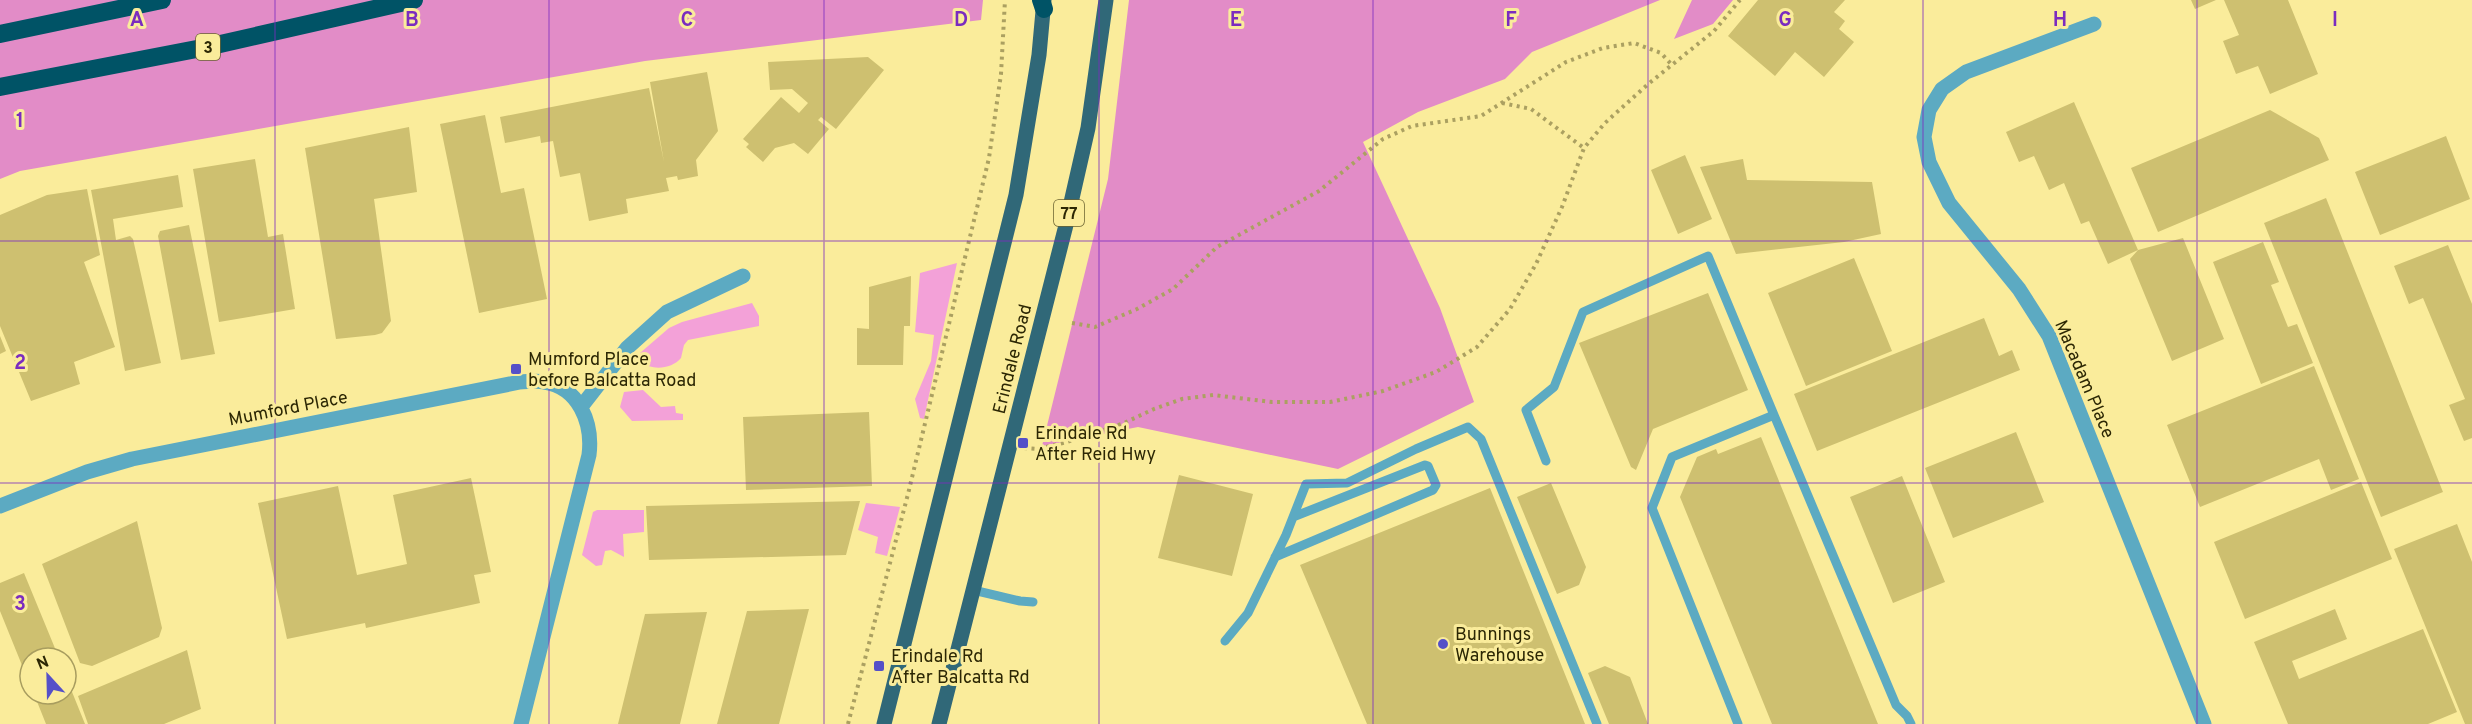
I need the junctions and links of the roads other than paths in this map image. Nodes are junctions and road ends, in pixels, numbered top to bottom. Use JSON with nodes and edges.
{"nodes":[{"id":1,"x":162,"y":0,"type":"edge"},
{"id":2,"x":414,"y":0,"type":"edge"},
{"id":3,"x":1106,"y":0,"type":"edge"},
{"id":4,"x":1043,"y":3,"type":"edge"},
{"id":5,"x":2094,"y":24,"type":"dead end"},
{"id":6,"x":0,"y":34,"type":"edge"},
{"id":7,"x":0,"y":87,"type":"edge"},
{"id":8,"x":742,"y":276,"type":"dead end"},
{"id":9,"x":581,"y":407,"type":"junction"},
{"id":10,"x":1774,"y":415,"type":"junction"},
{"id":11,"x":1546,"y":461,"type":"dead end"},
{"id":12,"x":0,"y":506,"type":"edge"},
{"id":13,"x":1293,"y":517,"type":"junction"},
{"id":14,"x":1275,"y":557,"type":"junction"},
{"id":15,"x":973,"y":590,"type":"junction"},
{"id":16,"x":1033,"y":602,"type":"dead end"},
{"id":17,"x":1226,"y":641,"type":"dead end"},
{"id":18,"x":521,"y":724,"type":"edge"},
{"id":19,"x":884,"y":724,"type":"edge"},
{"id":20,"x":939,"y":724,"type":"edge"},
{"id":21,"x":1597,"y":724,"type":"edge"},
{"id":22,"x":1738,"y":724,"type":"edge"},
{"id":23,"x":1911,"y":724,"type":"edge"},
{"id":24,"x":2204,"y":724,"type":"edge"}],
"edges":[{"from":1,"to":6,"type":"highway"},
{"from":2,"to":7,"type":"highway","number":"3"},
{"from":3,"to":15,"type":"main road","name":"Erindale Road","number":"77"},
{"from":4,"to":19,"type":"main road","name":"Erindale Road"},
{"from":5,"to":24,"type":"street","name":"Macadam Place"},
{"from":8,"to":9,"type":"street"},
{"from":9,"to":12,"type":"street","name":"Mumford Place"},
{"from":9,"to":18,"type":"street","name":"Mumford Place"},
{"from":10,"to":11,"type":"lane"},
{"from":10,"to":22,"type":"lane"},
{"from":10,"to":23,"type":"lane"},
{"from":13,"to":14,"type":"lane"},
{"from":13,"to":14,"type":"lane"},
{"from":13,"to":21,"type":"lane"},
{"from":14,"to":17,"type":"lane"},
{"from":15,"to":16,"type":"lane"},
{"from":15,"to":20,"type":"main road","name":"Erindale Road","number":"77"}]}
